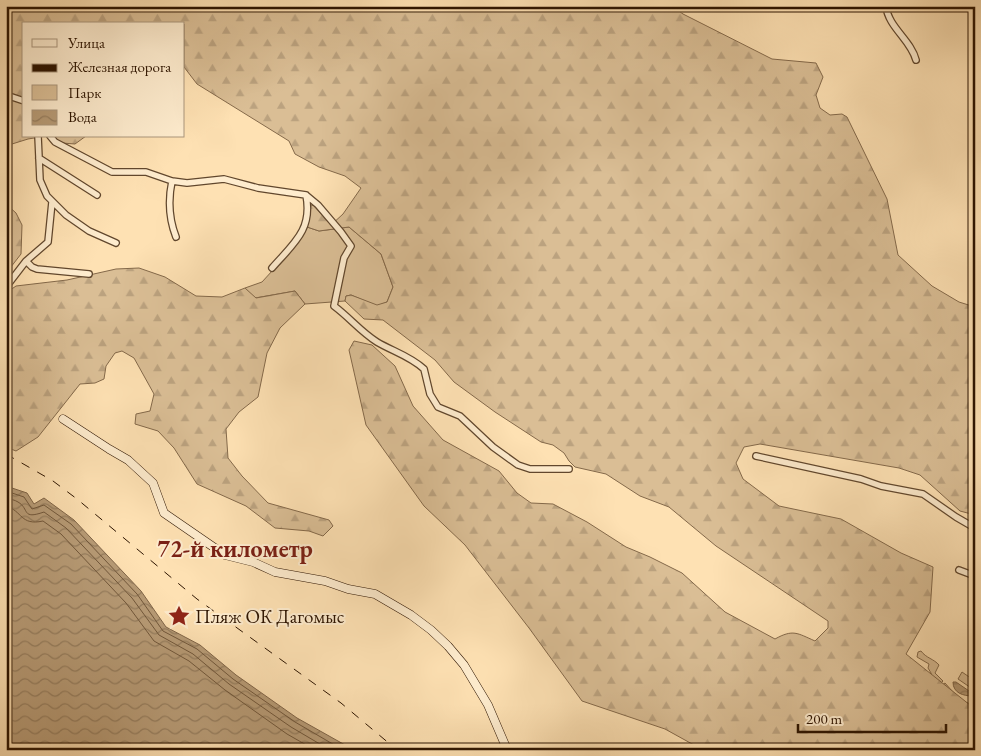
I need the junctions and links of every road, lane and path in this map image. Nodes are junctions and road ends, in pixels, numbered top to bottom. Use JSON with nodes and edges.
{"nodes":[{"id":1,"x":886,"y":6,"type":"edge"},
{"id":2,"x":916,"y":60,"type":"dead end"},
{"id":3,"x":6,"y":92,"type":"edge"},
{"id":4,"x":22,"y":100,"type":"edge"},
{"id":5,"x":38,"y":138,"type":"edge"},
{"id":6,"x":52,"y":138,"type":"edge"},
{"id":7,"x":39,"y":158,"type":"junction"},
{"id":8,"x":172,"y":181,"type":"junction"},
{"id":9,"x":97,"y":195,"type":"dead end"},
{"id":10,"x":306,"y":195,"type":"junction"},
{"id":11,"x":52,"y":202,"type":"junction"},
{"id":12,"x":176,"y":237,"type":"dead end"},
{"id":13,"x":116,"y":243,"type":"dead end"},
{"id":14,"x":26,"y":261,"type":"junction"},
{"id":15,"x":272,"y":268,"type":"dead end"},
{"id":16,"x":89,"y":274,"type":"dead end"},
{"id":17,"x":6,"y":287,"type":"edge"},
{"id":18,"x":63,"y":419,"type":"dead end"},
{"id":19,"x":756,"y":456,"type":"dead end"},
{"id":20,"x":569,"y":469,"type":"dead end"},
{"id":21,"x":975,"y":528,"type":"edge"},
{"id":22,"x":959,"y":570,"type":"dead end"},
{"id":23,"x":975,"y":576,"type":"edge"},
{"id":24,"x":509,"y":750,"type":"edge"}],
"edges":[{"from":1,"to":2,"type":"street"},
{"from":3,"to":4,"type":"street"},
{"from":5,"to":7,"type":"street"},
{"from":6,"to":8,"type":"street"},
{"from":7,"to":9,"type":"street"},
{"from":7,"to":11,"type":"street"},
{"from":8,"to":10,"type":"street"},
{"from":8,"to":12,"type":"street"},
{"from":10,"to":15,"type":"street"},
{"from":10,"to":20,"type":"street"},
{"from":11,"to":13,"type":"street"},
{"from":11,"to":14,"type":"street"},
{"from":14,"to":16,"type":"street"},
{"from":14,"to":17,"type":"street"},
{"from":18,"to":24,"type":"street"},
{"from":19,"to":21,"type":"street"},
{"from":22,"to":23,"type":"street"}]}
